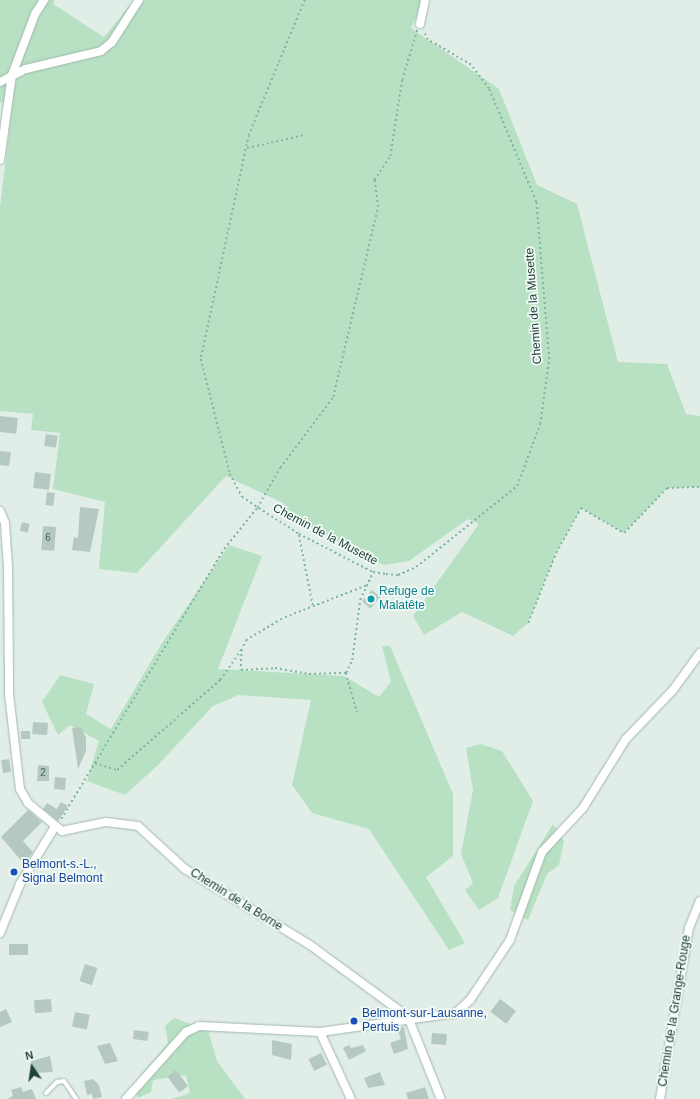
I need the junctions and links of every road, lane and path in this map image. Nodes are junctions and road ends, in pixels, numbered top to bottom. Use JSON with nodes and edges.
{"nodes":[{"id":1,"x":44,"y":0,"type":"edge"},
{"id":2,"x":139,"y":0,"type":"edge"},
{"id":3,"x":305,"y":0,"type":"edge"},
{"id":4,"x":425,"y":0,"type":"edge"},
{"id":5,"x":420,"y":24,"type":"junction"},
{"id":6,"x":12,"y":75,"type":"junction"},
{"id":7,"x":0,"y":82,"type":"edge"},
{"id":8,"x":304,"y":135,"type":"dead end"},
{"id":9,"x":247,"y":148,"type":"junction"},
{"id":10,"x":0,"y":160,"type":"edge"},
{"id":11,"x":700,"y":487,"type":"edge"},
{"id":12,"x":257,"y":508,"type":"junction"},
{"id":13,"x":0,"y":511,"type":"edge"},
{"id":14,"x":299,"y":534,"type":"junction"},
{"id":15,"x":373,"y":572,"type":"junction"},
{"id":16,"x":366,"y":586,"type":"junction"},
{"id":17,"x":313,"y":606,"type":"junction"},
{"id":18,"x":528,"y":623,"type":"dead end"},
{"id":19,"x":242,"y":648,"type":"junction"},
{"id":20,"x":700,"y":653,"type":"edge"},
{"id":21,"x":346,"y":673,"type":"junction"},
{"id":22,"x":357,"y":712,"type":"dead end"},
{"id":23,"x":96,"y":763,"type":"junction"},
{"id":24,"x":54,"y":828,"type":"junction"},
{"id":25,"x":700,"y":901,"type":"edge"},
{"id":26,"x":0,"y":933,"type":"edge"},
{"id":27,"x":408,"y":1017,"type":"junction"},
{"id":28,"x":320,"y":1032,"type":"junction"},
{"id":29,"x":46,"y":1093,"type":"dead end"},
{"id":30,"x":76,"y":1099,"type":"edge"},
{"id":31,"x":126,"y":1099,"type":"edge"},
{"id":32,"x":351,"y":1099,"type":"edge"},
{"id":33,"x":441,"y":1099,"type":"edge"},
{"id":34,"x":660,"y":1099,"type":"edge"}],
"edges":[{"from":1,"to":6,"type":"street"},
{"from":2,"to":6,"type":"street"},
{"from":3,"to":9,"type":"path","name":"Chemin de la Musette"},
{"from":4,"to":5,"type":"street"},
{"from":5,"to":12,"type":"path"},
{"from":5,"to":15,"type":"path","name":"Chemin de la Musette"},
{"from":6,"to":7,"type":"street"},
{"from":6,"to":10,"type":"street"},
{"from":8,"to":9,"type":"path"},
{"from":9,"to":12,"type":"path","name":"Chemin de la Musette"},
{"from":11,"to":18,"type":"path"},
{"from":12,"to":14,"type":"path","name":"Chemin de la Musette"},
{"from":12,"to":23,"type":"path"},
{"from":13,"to":24,"type":"street"},
{"from":14,"to":15,"type":"path","name":"Chemin de la Musette"},
{"from":14,"to":17,"type":"path"},
{"from":15,"to":16,"type":"path"},
{"from":16,"to":17,"type":"path"},
{"from":16,"to":21,"type":"path"},
{"from":17,"to":19,"type":"path"},
{"from":19,"to":21,"type":"path"},
{"from":19,"to":23,"type":"path"},
{"from":20,"to":27,"type":"street"},
{"from":21,"to":22,"type":"path"},
{"from":23,"to":24,"type":"path"},
{"from":24,"to":26,"type":"street"},
{"from":24,"to":27,"type":"street","name":"Chemin de la Borne"},
{"from":25,"to":34,"type":"street","name":"Chemin de la Grange-Rouge"},
{"from":27,"to":28,"type":"street"},
{"from":27,"to":33,"type":"street"},
{"from":28,"to":31,"type":"street"},
{"from":28,"to":32,"type":"street"},
{"from":29,"to":30,"type":"lane"}]}
